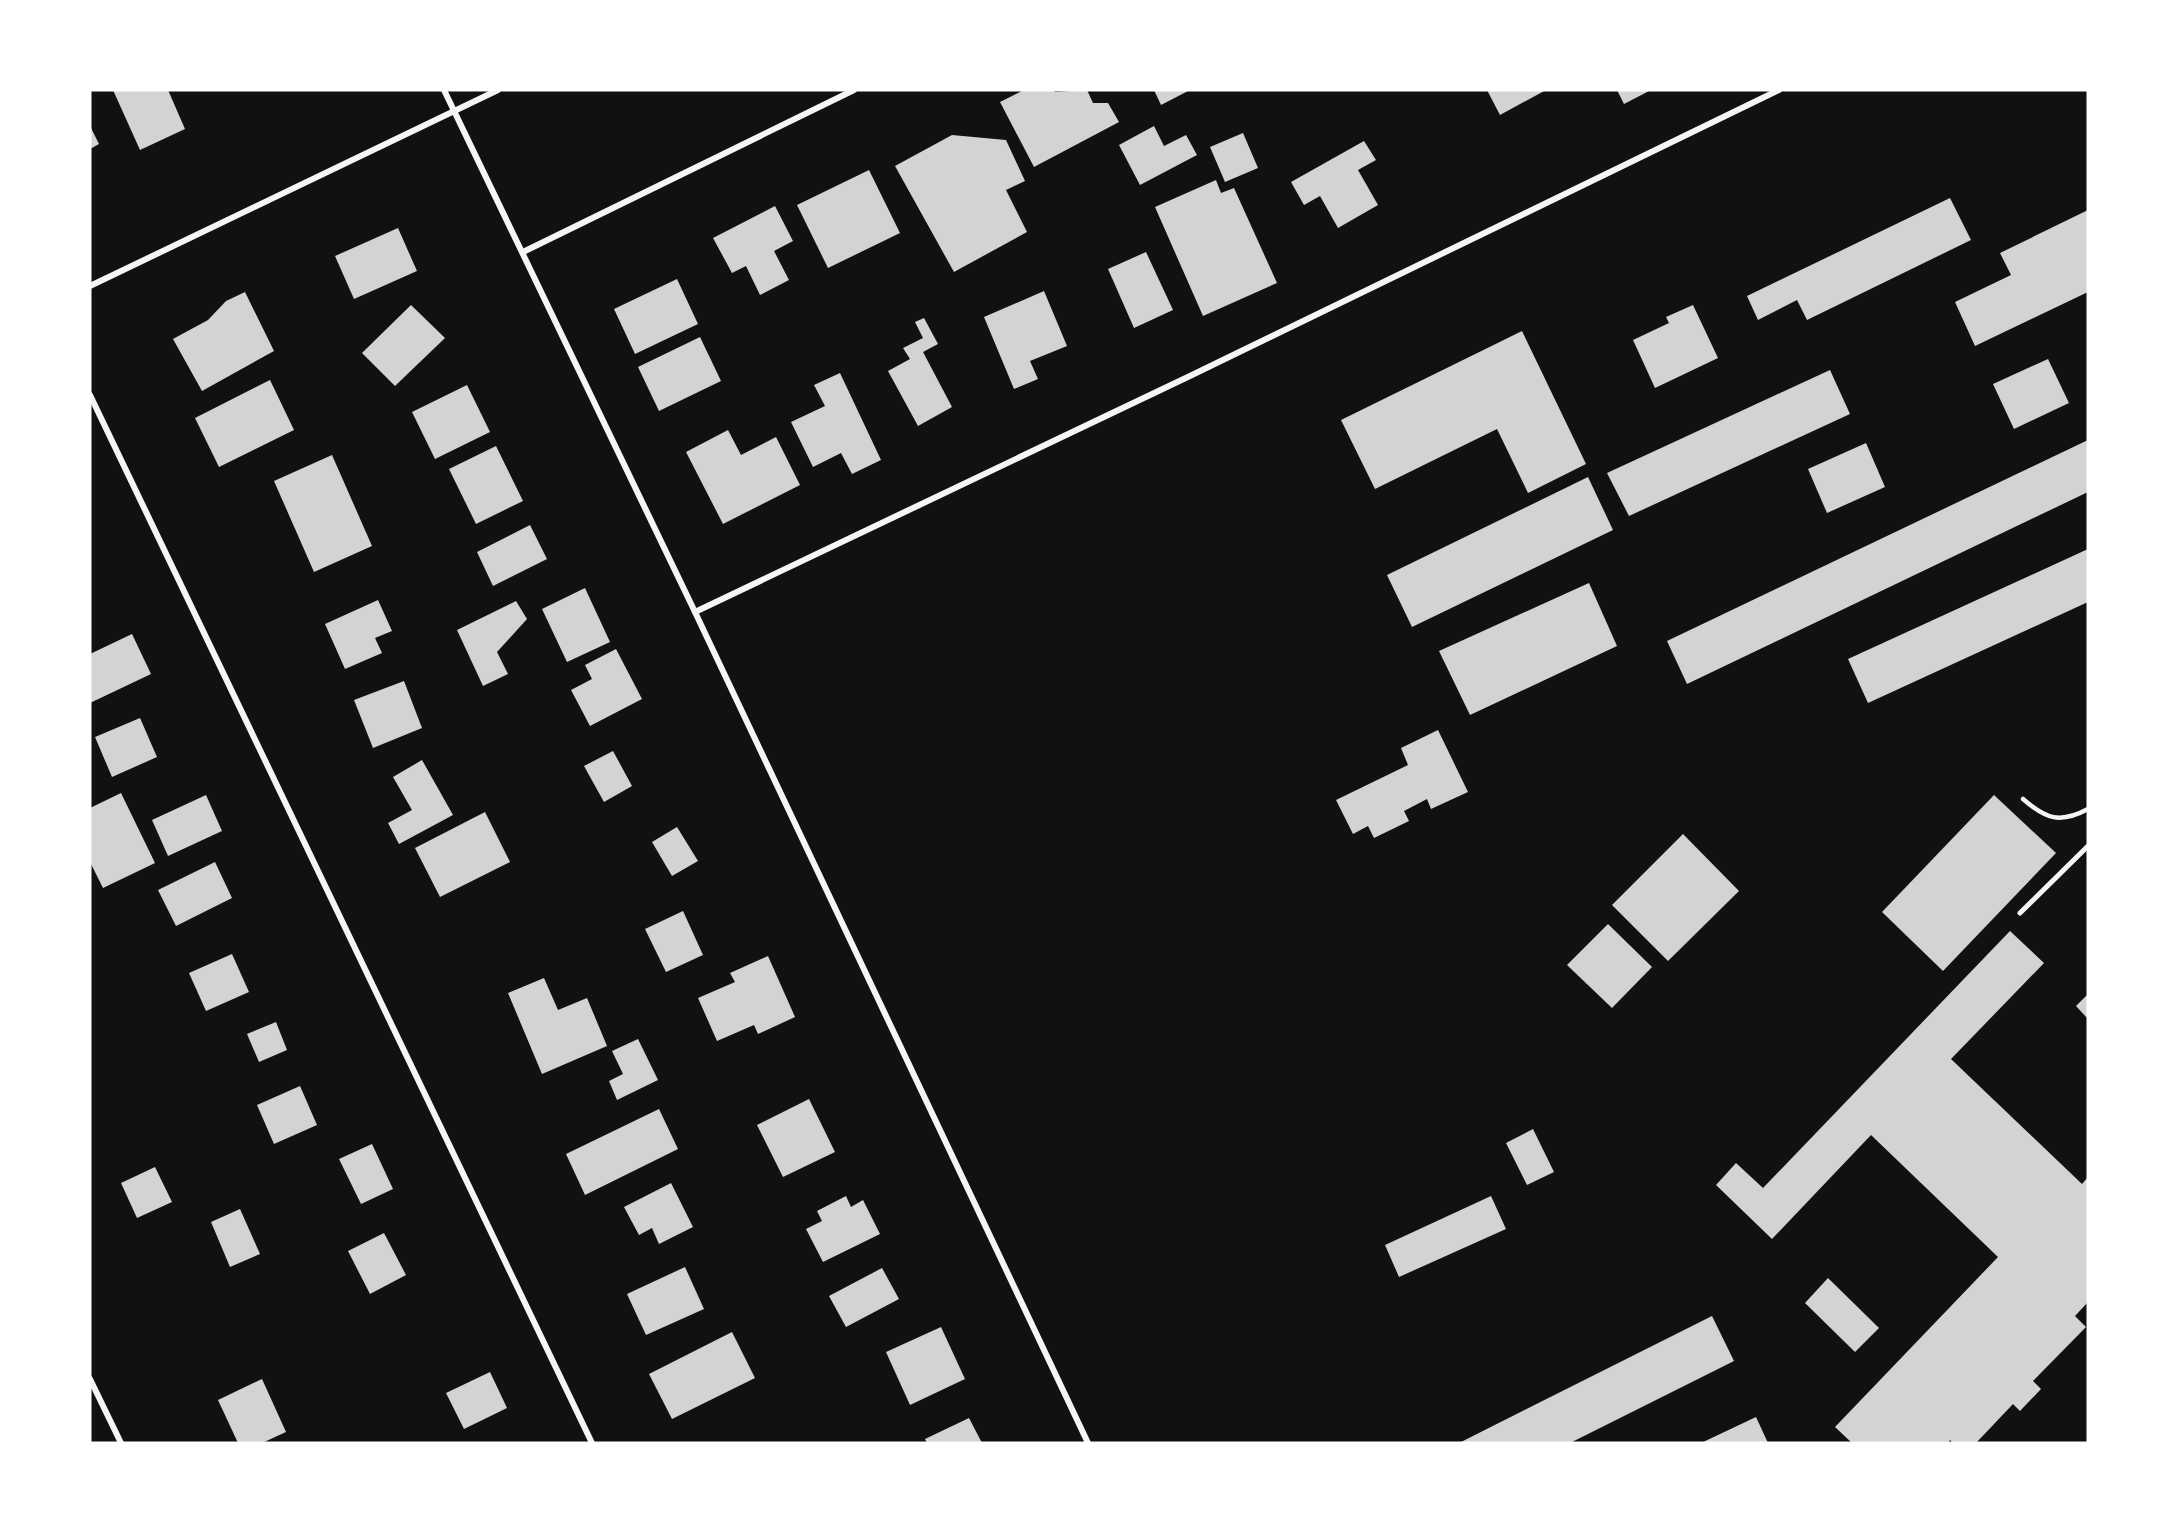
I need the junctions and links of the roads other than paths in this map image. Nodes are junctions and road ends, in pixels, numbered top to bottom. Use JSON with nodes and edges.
{"nodes":[{"id":1,"x":444,"y":90,"type":"edge"},
{"id":2,"x":498,"y":90,"type":"edge"},
{"id":3,"x":854,"y":90,"type":"edge"},
{"id":4,"x":1779,"y":90,"type":"edge"},
{"id":5,"x":454,"y":111,"type":"junction"},
{"id":6,"x":523,"y":252,"type":"junction"},
{"id":7,"x":90,"y":286,"type":"edge"},
{"id":8,"x":90,"y":395,"type":"edge"},
{"id":9,"x":695,"y":612,"type":"junction"},
{"id":10,"x":2023,"y":799,"type":"dead end"},
{"id":11,"x":2088,"y":809,"type":"edge"},
{"id":12,"x":2088,"y":846,"type":"edge"},
{"id":13,"x":2020,"y":913,"type":"dead end"},
{"id":14,"x":90,"y":1379,"type":"edge"},
{"id":15,"x":121,"y":1443,"type":"edge"},
{"id":16,"x":592,"y":1443,"type":"edge"},
{"id":17,"x":1088,"y":1443,"type":"edge"}],
"edges":[{"from":1,"to":5,"type":"street"},
{"from":2,"to":5,"type":"street"},
{"from":3,"to":6,"type":"street"},
{"from":4,"to":9,"type":"street"},
{"from":5,"to":6,"type":"street"},
{"from":5,"to":7,"type":"street"},
{"from":6,"to":9,"type":"street"},
{"from":8,"to":16,"type":"street"},
{"from":9,"to":17,"type":"street"},
{"from":10,"to":11,"type":"lane"},
{"from":12,"to":13,"type":"street"},
{"from":14,"to":15,"type":"street"}]}
